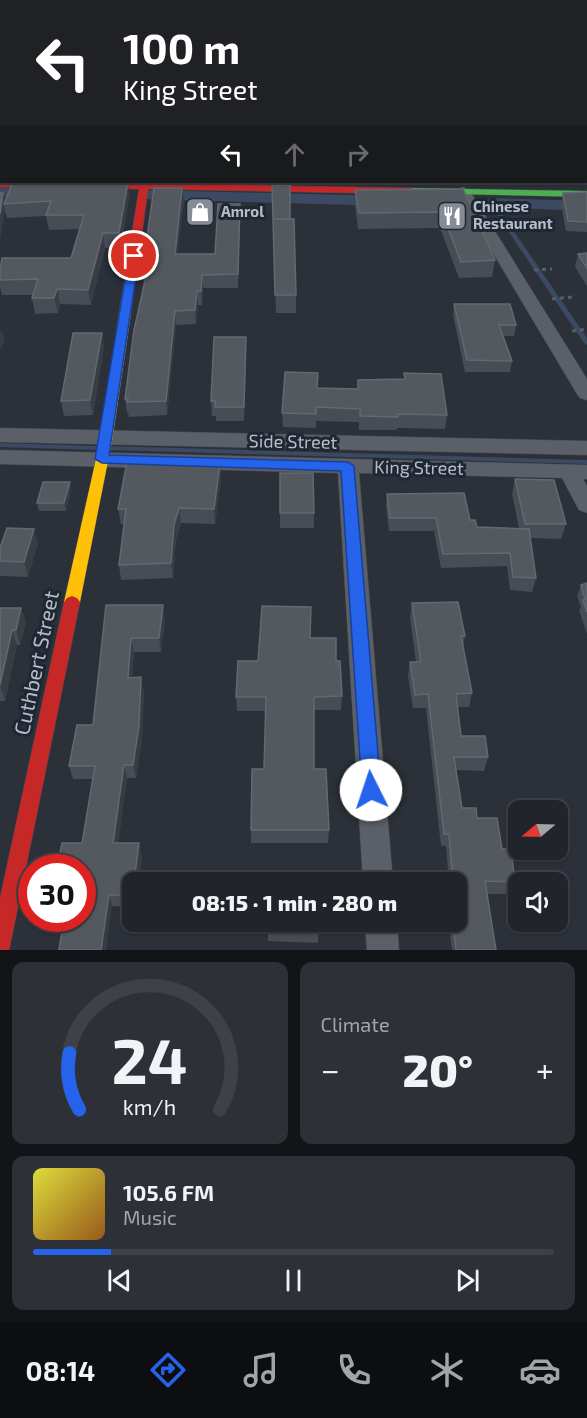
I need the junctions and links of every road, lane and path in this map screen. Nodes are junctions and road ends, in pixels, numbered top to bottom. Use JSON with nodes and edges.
{"nodes":[{"id":1,"x":0,"y":184,"type":"edge"},
{"id":2,"x":144,"y":188,"type":"junction"},
{"id":3,"x":463,"y":191,"type":"junction"},
{"id":4,"x":587,"y":194,"type":"edge"},
{"id":5,"x":587,"y":394,"type":"edge"},
{"id":6,"x":0,"y":435,"type":"edge"},
{"id":7,"x":587,"y":448,"type":"edge"},
{"id":8,"x":104,"y":449,"type":"junction"},
{"id":9,"x":0,"y":457,"type":"edge"},
{"id":10,"x":348,"y":466,"type":"junction"},
{"id":11,"x":577,"y":472,"type":"edge"},
{"id":12,"x":587,"y":505,"type":"edge"},
{"id":13,"x":377,"y":872,"type":"edge"},
{"id":14,"x":382,"y":932,"type":"edge"},
{"id":15,"x":0,"y":946,"type":"edge"},
{"id":16,"x":383,"y":950,"type":"edge"}],
"edges":[{"from":1,"to":2,"type":"street"},
{"from":2,"to":3,"type":"street"},
{"from":2,"to":8,"type":"street","name":"Cuthbert Street"},
{"from":3,"to":4,"type":"street"},
{"from":3,"to":5,"type":"street"},
{"from":6,"to":8,"type":"street","name":"Side Street"},
{"from":7,"to":8,"type":"street","name":"Side Street"},
{"from":8,"to":9,"type":"street","name":"King Street"},
{"from":8,"to":10,"type":"street","name":"King Street"},
{"from":8,"to":15,"type":"street","name":"Cuthbert Street"},
{"from":10,"to":11,"type":"street","name":"King Street"},
{"from":10,"to":13,"type":"street"},
{"from":11,"to":12,"type":"street"},
{"from":14,"to":16,"type":"street"}]}
